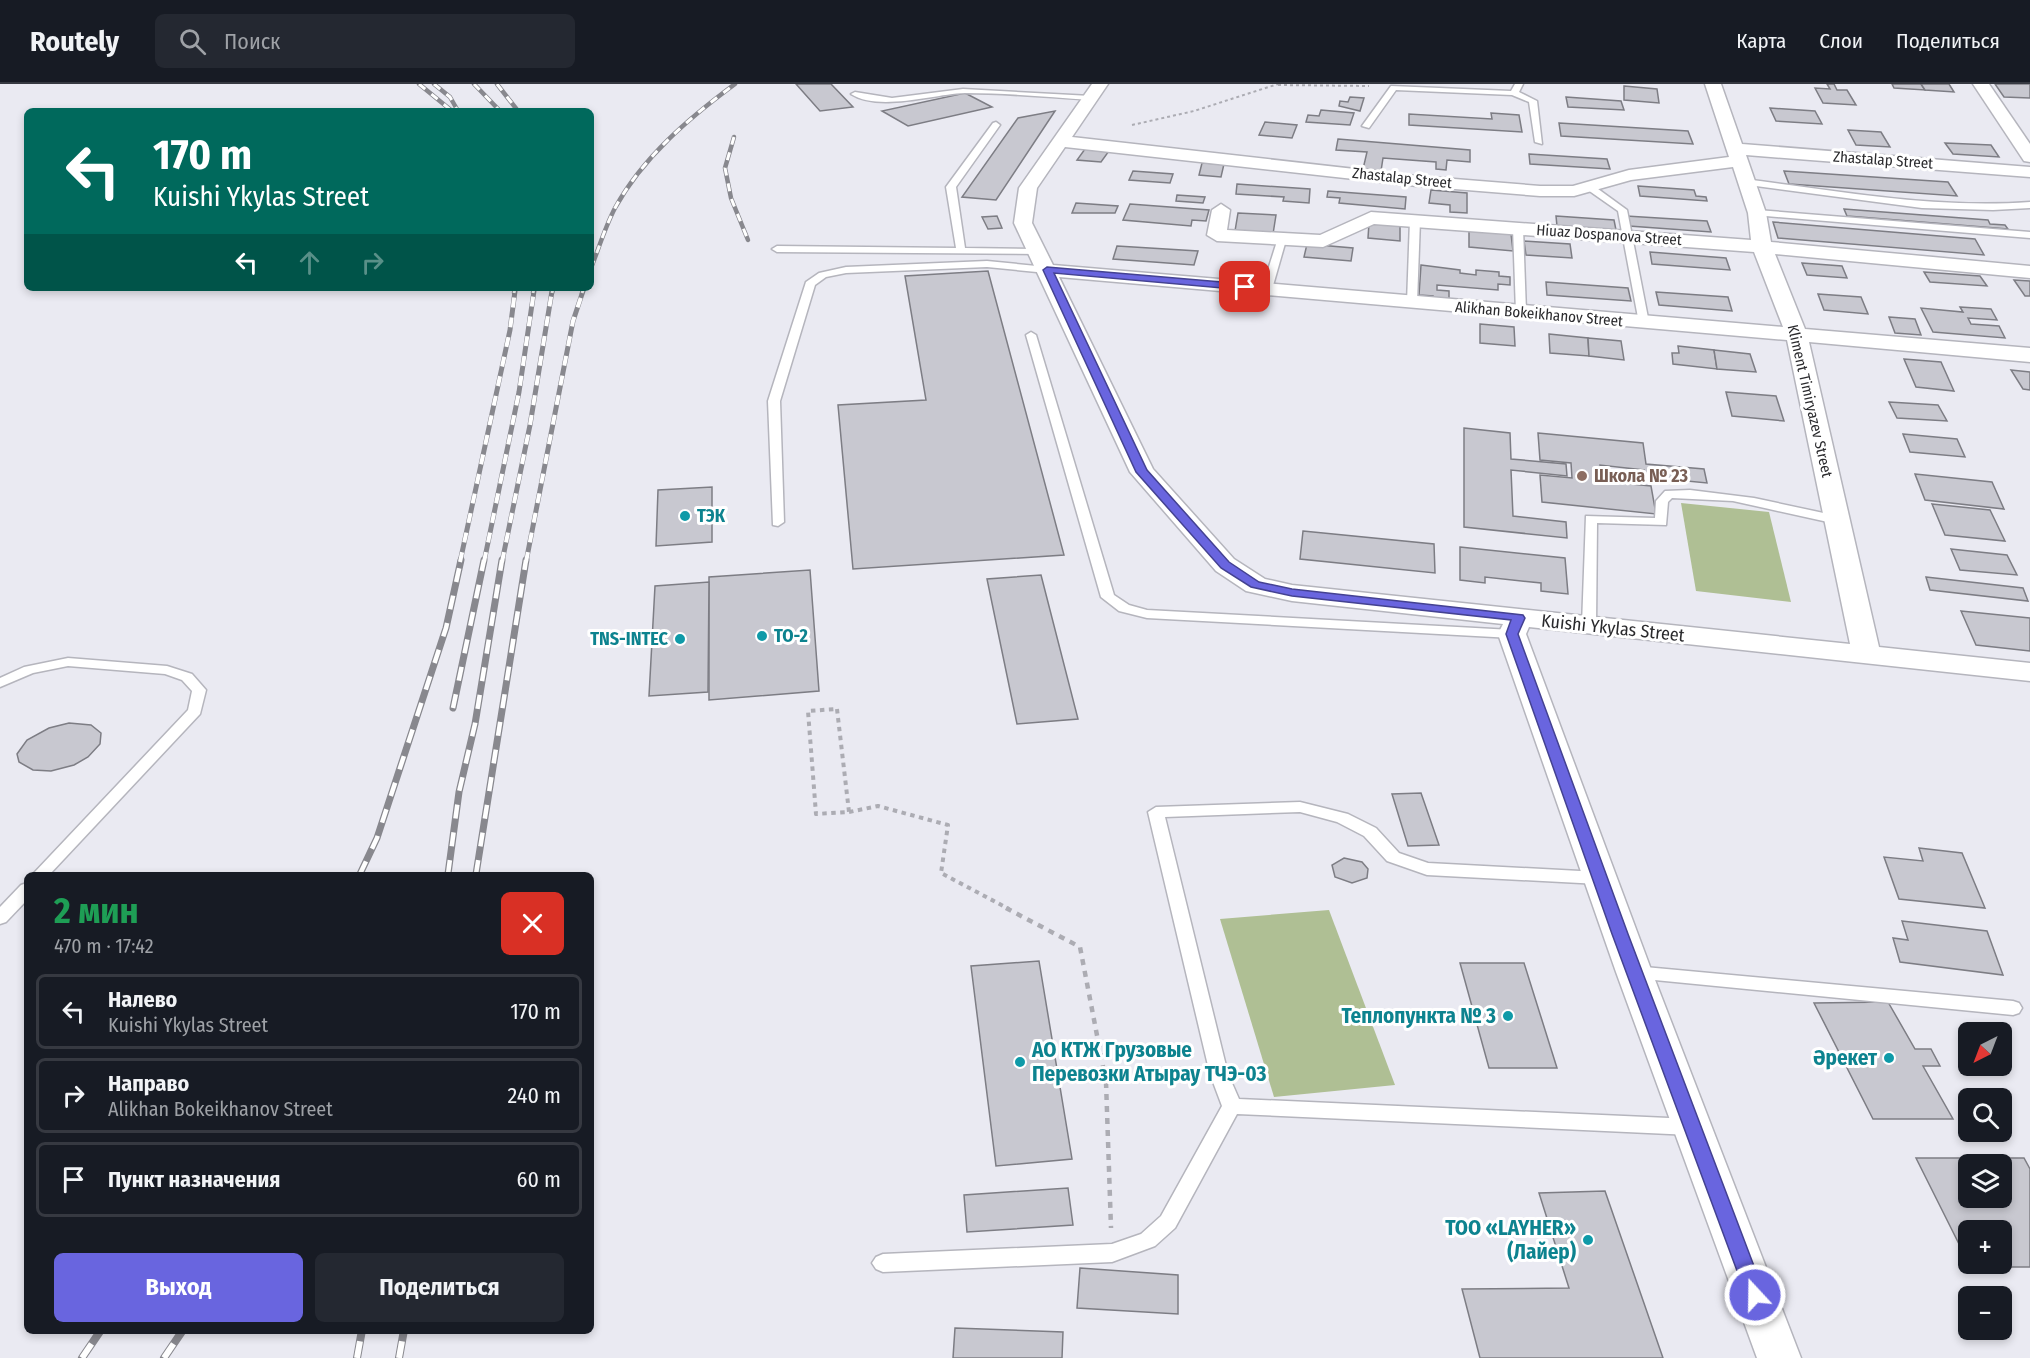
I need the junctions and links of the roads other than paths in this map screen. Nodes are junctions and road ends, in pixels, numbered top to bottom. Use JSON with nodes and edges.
{"nodes":[{"id":1,"x":1519,"y":84,"type":"edge"},
{"id":2,"x":1713,"y":84,"type":"edge"},
{"id":3,"x":1981,"y":84,"type":"edge"},
{"id":4,"x":1034,"y":88,"type":"edge"},
{"id":5,"x":1096,"y":91,"type":"edge"},
{"id":6,"x":1513,"y":93,"type":"junction"},
{"id":7,"x":855,"y":94,"type":"dead end"},
{"id":8,"x":996,"y":125,"type":"dead end"},
{"id":9,"x":1366,"y":126,"type":"dead end"},
{"id":10,"x":1062,"y":141,"type":"junction"},
{"id":11,"x":1539,"y":142,"type":"dead end"},
{"id":12,"x":2030,"y":157,"type":"edge"},
{"id":13,"x":1740,"y":164,"type":"junction"},
{"id":14,"x":2030,"y":172,"type":"edge"},
{"id":15,"x":1591,"y":188,"type":"junction"},
{"id":16,"x":2030,"y":205,"type":"edge"},
{"id":17,"x":1221,"y":210,"type":"dead end"},
{"id":18,"x":1757,"y":213,"type":"junction"},
{"id":19,"x":1415,"y":220,"type":"junction"},
{"id":20,"x":1518,"y":228,"type":"junction"},
{"id":21,"x":2030,"y":235,"type":"edge"},
{"id":22,"x":1627,"y":237,"type":"junction"},
{"id":23,"x":1281,"y":240,"type":"junction"},
{"id":24,"x":1762,"y":247,"type":"junction"},
{"id":25,"x":777,"y":249,"type":"dead end"},
{"id":26,"x":961,"y":252,"type":"junction"},
{"id":27,"x":1042,"y":261,"type":"junction"},
{"id":28,"x":2030,"y":272,"type":"edge"},
{"id":29,"x":1267,"y":289,"type":"junction"},
{"id":30,"x":1412,"y":303,"type":"junction"},
{"id":31,"x":1521,"y":312,"type":"junction"},
{"id":32,"x":1644,"y":323,"type":"junction"},
{"id":33,"x":1031,"y":335,"type":"dead end"},
{"id":34,"x":1797,"y":336,"type":"junction"},
{"id":35,"x":2030,"y":355,"type":"edge"},
{"id":36,"x":1838,"y":520,"type":"junction"},
{"id":37,"x":778,"y":522,"type":"dead end"},
{"id":38,"x":1589,"y":625,"type":"junction"},
{"id":39,"x":1515,"y":626,"type":"junction"},
{"id":40,"x":1867,"y":656,"type":"junction"},
{"id":41,"x":2030,"y":672,"type":"edge"},
{"id":42,"x":0,"y":683,"type":"edge"},
{"id":43,"x":43,"y":872,"type":"edge"},
{"id":44,"x":1599,"y":878,"type":"junction"},
{"id":45,"x":24,"y":892,"type":"edge"},
{"id":46,"x":0,"y":918,"type":"edge"},
{"id":47,"x":1634,"y":972,"type":"junction"},
{"id":48,"x":2013,"y":1008,"type":"dead end"},
{"id":49,"x":1232,"y":1106,"type":"junction"},
{"id":50,"x":1691,"y":1127,"type":"junction"},
{"id":51,"x":883,"y":1263,"type":"dead end"},
{"id":52,"x":1779,"y":1358,"type":"edge"}],
"edges":[{"from":1,"to":6,"type":"lane"},
{"from":2,"to":13,"type":"street","name":"Kliment Timiryazev Street"},
{"from":3,"to":12,"type":"street"},
{"from":4,"to":5,"type":"lane"},
{"from":4,"to":7,"type":"lane"},
{"from":5,"to":10,"type":"street","name":"Kuishi Ykylas Street"},
{"from":6,"to":9,"type":"lane"},
{"from":6,"to":11,"type":"lane"},
{"from":8,"to":26,"type":"lane"},
{"from":10,"to":15,"type":"street","name":"Zhastalap Street"},
{"from":10,"to":27,"type":"street","name":"Kuishi Ykylas Street"},
{"from":13,"to":14,"type":"street","name":"Zhastalap Street"},
{"from":13,"to":15,"type":"street","name":"Zhastalap Street"},
{"from":13,"to":16,"type":"lane"},
{"from":13,"to":18,"type":"street","name":"Kliment Timiryazev Street"},
{"from":15,"to":22,"type":"lane"},
{"from":17,"to":23,"type":"street","name":"Hiuaz Dospanova Street"},
{"from":18,"to":21,"type":"lane"},
{"from":18,"to":24,"type":"street","name":"Kliment Timiryazev Street"},
{"from":19,"to":20,"type":"street","name":"Hiuaz Dospanova Street"},
{"from":19,"to":23,"type":"street","name":"Hiuaz Dospanova Street"},
{"from":19,"to":30,"type":"lane"},
{"from":20,"to":22,"type":"street","name":"Hiuaz Dospanova Street"},
{"from":20,"to":31,"type":"lane"},
{"from":22,"to":24,"type":"street","name":"Hiuaz Dospanova Street"},
{"from":22,"to":32,"type":"lane"},
{"from":23,"to":29,"type":"lane"},
{"from":24,"to":28,"type":"street","name":"Hiuaz Dospanova Street"},
{"from":24,"to":34,"type":"street","name":"Kliment Timiryazev Street"},
{"from":25,"to":26,"type":"lane"},
{"from":26,"to":27,"type":"lane"},
{"from":27,"to":29,"type":"street","name":"Alikhan Bokeikhanov Street"},
{"from":27,"to":37,"type":"lane"},
{"from":27,"to":39,"type":"street","name":"Kuishi Ykylas Street"},
{"from":29,"to":30,"type":"street","name":"Alikhan Bokeikhanov Street"},
{"from":30,"to":31,"type":"street","name":"Alikhan Bokeikhanov Street"},
{"from":31,"to":32,"type":"street","name":"Alikhan Bokeikhanov Street"},
{"from":32,"to":34,"type":"street","name":"Alikhan Bokeikhanov Street"},
{"from":33,"to":39,"type":"lane"},
{"from":34,"to":35,"type":"street","name":"Alikhan Bokeikhanov Street"},
{"from":34,"to":36,"type":"street","name":"Kliment Timiryazev Street"},
{"from":36,"to":38,"type":"lane"},
{"from":36,"to":40,"type":"street","name":"Kliment Timiryazev Street"},
{"from":38,"to":39,"type":"street","name":"Kuishi Ykylas Street"},
{"from":38,"to":40,"type":"street","name":"Kuishi Ykylas Street"},
{"from":39,"to":44,"type":"street"},
{"from":40,"to":41,"type":"street","name":"Kuishi Ykylas Street"},
{"from":42,"to":43,"type":"lane"},
{"from":44,"to":47,"type":"street"},
{"from":44,"to":49,"type":"lane"},
{"from":45,"to":46,"type":"lane"},
{"from":47,"to":48,"type":"lane"},
{"from":47,"to":50,"type":"street"},
{"from":49,"to":50,"type":"lane"},
{"from":49,"to":51,"type":"lane"},
{"from":50,"to":52,"type":"street"}]}
